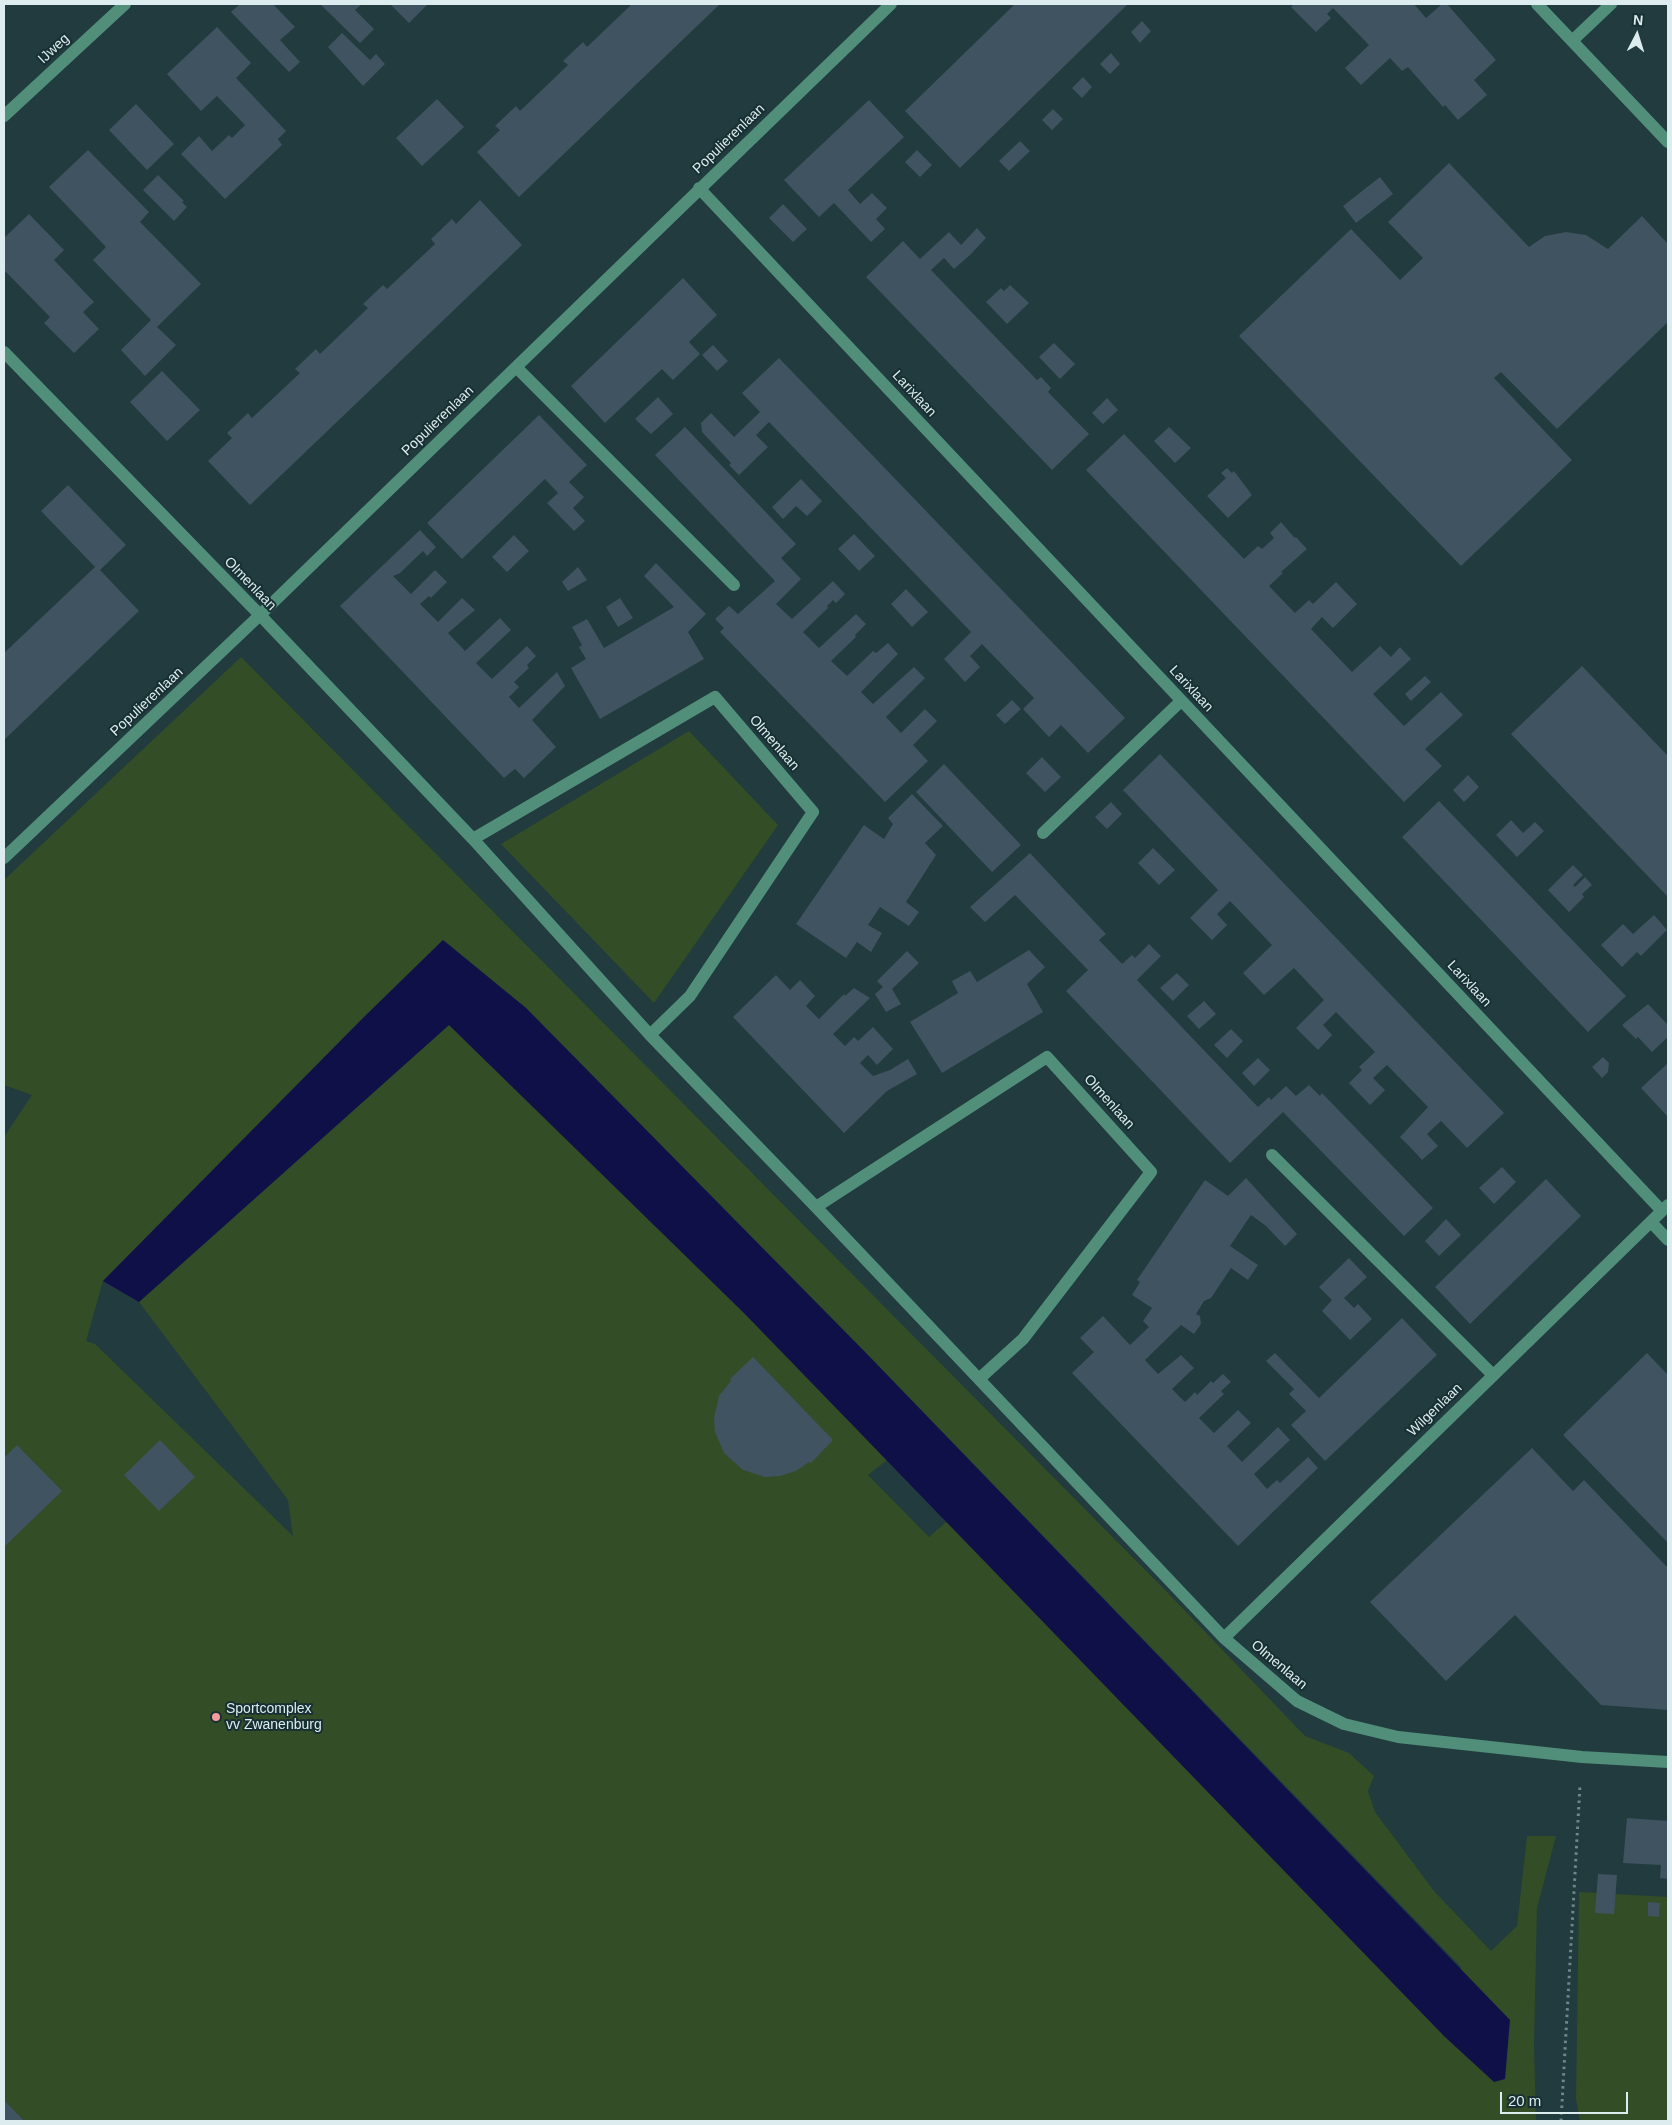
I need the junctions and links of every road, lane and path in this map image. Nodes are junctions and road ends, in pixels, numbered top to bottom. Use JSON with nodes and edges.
{"nodes":[{"id":1,"x":124,"y":4,"type":"edge"},
{"id":2,"x":892,"y":4,"type":"edge"},
{"id":3,"x":1537,"y":4,"type":"edge"},
{"id":4,"x":1611,"y":4,"type":"edge"},
{"id":5,"x":1572,"y":41,"type":"junction"},
{"id":6,"x":4,"y":116,"type":"edge"},
{"id":7,"x":1668,"y":142,"type":"edge"},
{"id":8,"x":699,"y":188,"type":"junction"},
{"id":9,"x":4,"y":352,"type":"edge"},
{"id":10,"x":516,"y":367,"type":"junction"},
{"id":11,"x":734,"y":585,"type":"dead end"},
{"id":12,"x":260,"y":615,"type":"junction"},
{"id":13,"x":1182,"y":701,"type":"junction"},
{"id":14,"x":1043,"y":833,"type":"dead end"},
{"id":15,"x":473,"y":839,"type":"junction"},
{"id":16,"x":4,"y":858,"type":"edge"},
{"id":17,"x":650,"y":1035,"type":"junction"},
{"id":18,"x":1272,"y":1155,"type":"dead end"},
{"id":19,"x":816,"y":1207,"type":"junction"},
{"id":20,"x":1665,"y":1208,"type":"edge"},
{"id":21,"x":1651,"y":1222,"type":"junction"},
{"id":22,"x":1668,"y":1240,"type":"edge"},
{"id":23,"x":1493,"y":1375,"type":"junction"},
{"id":24,"x":979,"y":1379,"type":"junction"},
{"id":25,"x":1224,"y":1638,"type":"junction"},
{"id":26,"x":1582,"y":1757,"type":"junction"},
{"id":27,"x":1668,"y":1762,"type":"edge"},
{"id":28,"x":1561,"y":2121,"type":"edge"}],
"edges":[{"from":1,"to":6,"type":"street","name":"IJweg"},
{"from":2,"to":8,"type":"street","name":"Populierenlaan"},
{"from":3,"to":5,"type":"street"},
{"from":4,"to":5,"type":"street"},
{"from":5,"to":7,"type":"street"},
{"from":8,"to":10,"type":"street","name":"Populierenlaan"},
{"from":8,"to":13,"type":"street","name":"Larixlaan"},
{"from":9,"to":12,"type":"street","name":"Olmenlaan"},
{"from":10,"to":11,"type":"street"},
{"from":10,"to":12,"type":"street","name":"Populierenlaan"},
{"from":12,"to":15,"type":"street","name":"Olmenlaan"},
{"from":12,"to":16,"type":"street","name":"Populierenlaan"},
{"from":13,"to":14,"type":"street"},
{"from":13,"to":20,"type":"street","name":"Larixlaan"},
{"from":15,"to":17,"type":"street","name":"Olmenlaan"},
{"from":15,"to":17,"type":"street","name":"Olmenlaan"},
{"from":17,"to":19,"type":"street","name":"Olmenlaan"},
{"from":18,"to":23,"type":"street"},
{"from":19,"to":24,"type":"street","name":"Olmenlaan"},
{"from":19,"to":24,"type":"street","name":"Olmenlaan"},
{"from":20,"to":21,"type":"street","name":"Wilgenlaan"},
{"from":21,"to":22,"type":"street"},
{"from":21,"to":23,"type":"street","name":"Wilgenlaan"},
{"from":23,"to":25,"type":"street","name":"Wilgenlaan"},
{"from":24,"to":25,"type":"street","name":"Olmenlaan"},
{"from":25,"to":26,"type":"street","name":"Olmenlaan"},
{"from":26,"to":27,"type":"street","name":"Olmenlaan"},
{"from":26,"to":28,"type":"path"}]}
